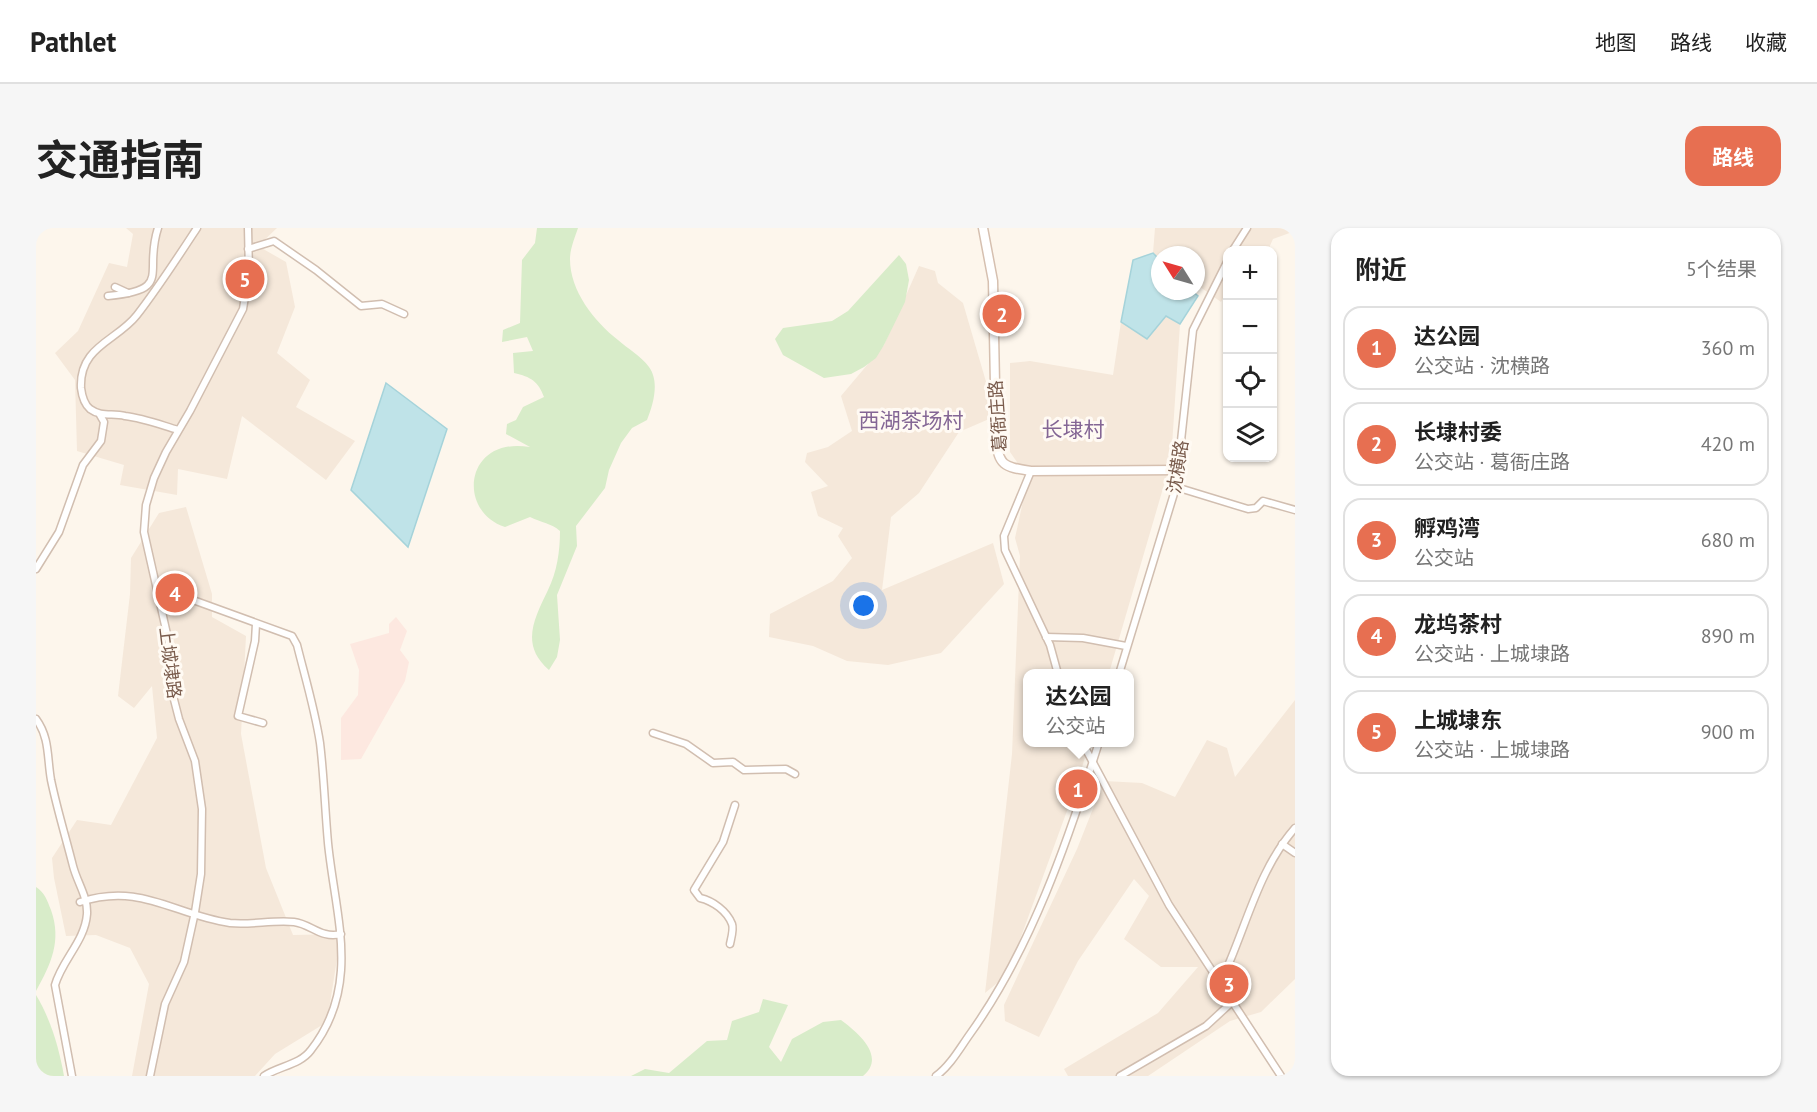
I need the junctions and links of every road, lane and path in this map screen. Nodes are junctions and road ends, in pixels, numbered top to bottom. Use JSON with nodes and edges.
{"nodes":[{"id":1,"x":158,"y":228,"type":"edge"},
{"id":2,"x":197,"y":228,"type":"edge"},
{"id":3,"x":249,"y":228,"type":"edge"},
{"id":4,"x":983,"y":228,"type":"edge"},
{"id":5,"x":1247,"y":228,"type":"edge"},
{"id":6,"x":1236,"y":246,"type":"edge"},
{"id":7,"x":248,"y":249,"type":"junction"},
{"id":8,"x":1223,"y":268,"type":"edge"},
{"id":9,"x":115,"y":287,"type":"dead end"},
{"id":10,"x":130,"y":294,"type":"junction"},
{"id":11,"x":108,"y":296,"type":"dead end"},
{"id":12,"x":404,"y":314,"type":"dead end"},
{"id":13,"x":100,"y":415,"type":"junction"},
{"id":14,"x":178,"y":430,"type":"junction"},
{"id":15,"x":1031,"y":471,"type":"junction"},
{"id":16,"x":1179,"y":471,"type":"junction"},
{"id":17,"x":1176,"y":487,"type":"junction"},
{"id":18,"x":1295,"y":510,"type":"edge"},
{"id":19,"x":36,"y":569,"type":"edge"},
{"id":20,"x":159,"y":594,"type":"junction"},
{"id":21,"x":256,"y":624,"type":"junction"},
{"id":22,"x":1046,"y":637,"type":"junction"},
{"id":23,"x":1126,"y":646,"type":"junction"},
{"id":24,"x":1056,"y":669,"type":"edge"},
{"id":25,"x":1120,"y":669,"type":"edge"},
{"id":26,"x":36,"y":719,"type":"edge"},
{"id":27,"x":263,"y":723,"type":"dead end"},
{"id":28,"x":652,"y":733,"type":"dead end"},
{"id":29,"x":1085,"y":747,"type":"edge"},
{"id":30,"x":1098,"y":747,"type":"edge"},
{"id":31,"x":1094,"y":761,"type":"junction"},
{"id":32,"x":795,"y":774,"type":"dead end"},
{"id":33,"x":735,"y":805,"type":"dead end"},
{"id":34,"x":1295,"y":828,"type":"edge"},
{"id":35,"x":1282,"y":844,"type":"junction"},
{"id":36,"x":1295,"y":853,"type":"edge"},
{"id":37,"x":83,"y":901,"type":"junction"},
{"id":38,"x":195,"y":912,"type":"junction"},
{"id":39,"x":341,"y":934,"type":"junction"},
{"id":40,"x":730,"y":944,"type":"dead end"},
{"id":41,"x":1218,"y":977,"type":"junction"},
{"id":42,"x":1232,"y":1002,"type":"junction"},
{"id":43,"x":72,"y":1076,"type":"edge"},
{"id":44,"x":150,"y":1076,"type":"edge"},
{"id":45,"x":264,"y":1076,"type":"edge"},
{"id":46,"x":936,"y":1076,"type":"edge"},
{"id":47,"x":1120,"y":1076,"type":"edge"},
{"id":48,"x":1281,"y":1076,"type":"edge"}],
"edges":[{"from":1,"to":10,"type":"street"},
{"from":2,"to":13,"type":"street"},
{"from":3,"to":7,"type":"street","name":"上城埭路"},
{"from":4,"to":15,"type":"street","name":"葛衙庄路"},
{"from":5,"to":6,"type":"street"},
{"from":7,"to":12,"type":"street"},
{"from":7,"to":14,"type":"street","name":"上城埭路"},
{"from":8,"to":16,"type":"street","name":"沈横路"},
{"from":9,"to":10,"type":"street"},
{"from":10,"to":11,"type":"street"},
{"from":13,"to":14,"type":"street"},
{"from":13,"to":19,"type":"street"},
{"from":14,"to":20,"type":"street","name":"上城埭路"},
{"from":15,"to":16,"type":"street","name":"葛衙庄路"},
{"from":15,"to":22,"type":"street"},
{"from":16,"to":17,"type":"street","name":"沈横路"},
{"from":17,"to":18,"type":"street"},
{"from":17,"to":23,"type":"street","name":"沈横路"},
{"from":20,"to":21,"type":"street"},
{"from":20,"to":38,"type":"street","name":"上城埭路"},
{"from":21,"to":27,"type":"street"},
{"from":21,"to":39,"type":"street"},
{"from":22,"to":23,"type":"street"},
{"from":22,"to":24,"type":"street"},
{"from":23,"to":25,"type":"street","name":"沈横路"},
{"from":26,"to":37,"type":"street"},
{"from":28,"to":32,"type":"street"},
{"from":29,"to":31,"type":"street"},
{"from":30,"to":31,"type":"street"},
{"from":31,"to":41,"type":"street"},
{"from":31,"to":46,"type":"street"},
{"from":33,"to":40,"type":"street"},
{"from":34,"to":35,"type":"street"},
{"from":35,"to":36,"type":"street"},
{"from":35,"to":41,"type":"street"},
{"from":37,"to":38,"type":"street"},
{"from":37,"to":43,"type":"street"},
{"from":38,"to":39,"type":"street"},
{"from":38,"to":44,"type":"street","name":"上城埭路"},
{"from":39,"to":45,"type":"street"},
{"from":41,"to":42,"type":"street"},
{"from":42,"to":47,"type":"street"},
{"from":42,"to":48,"type":"street"}]}
